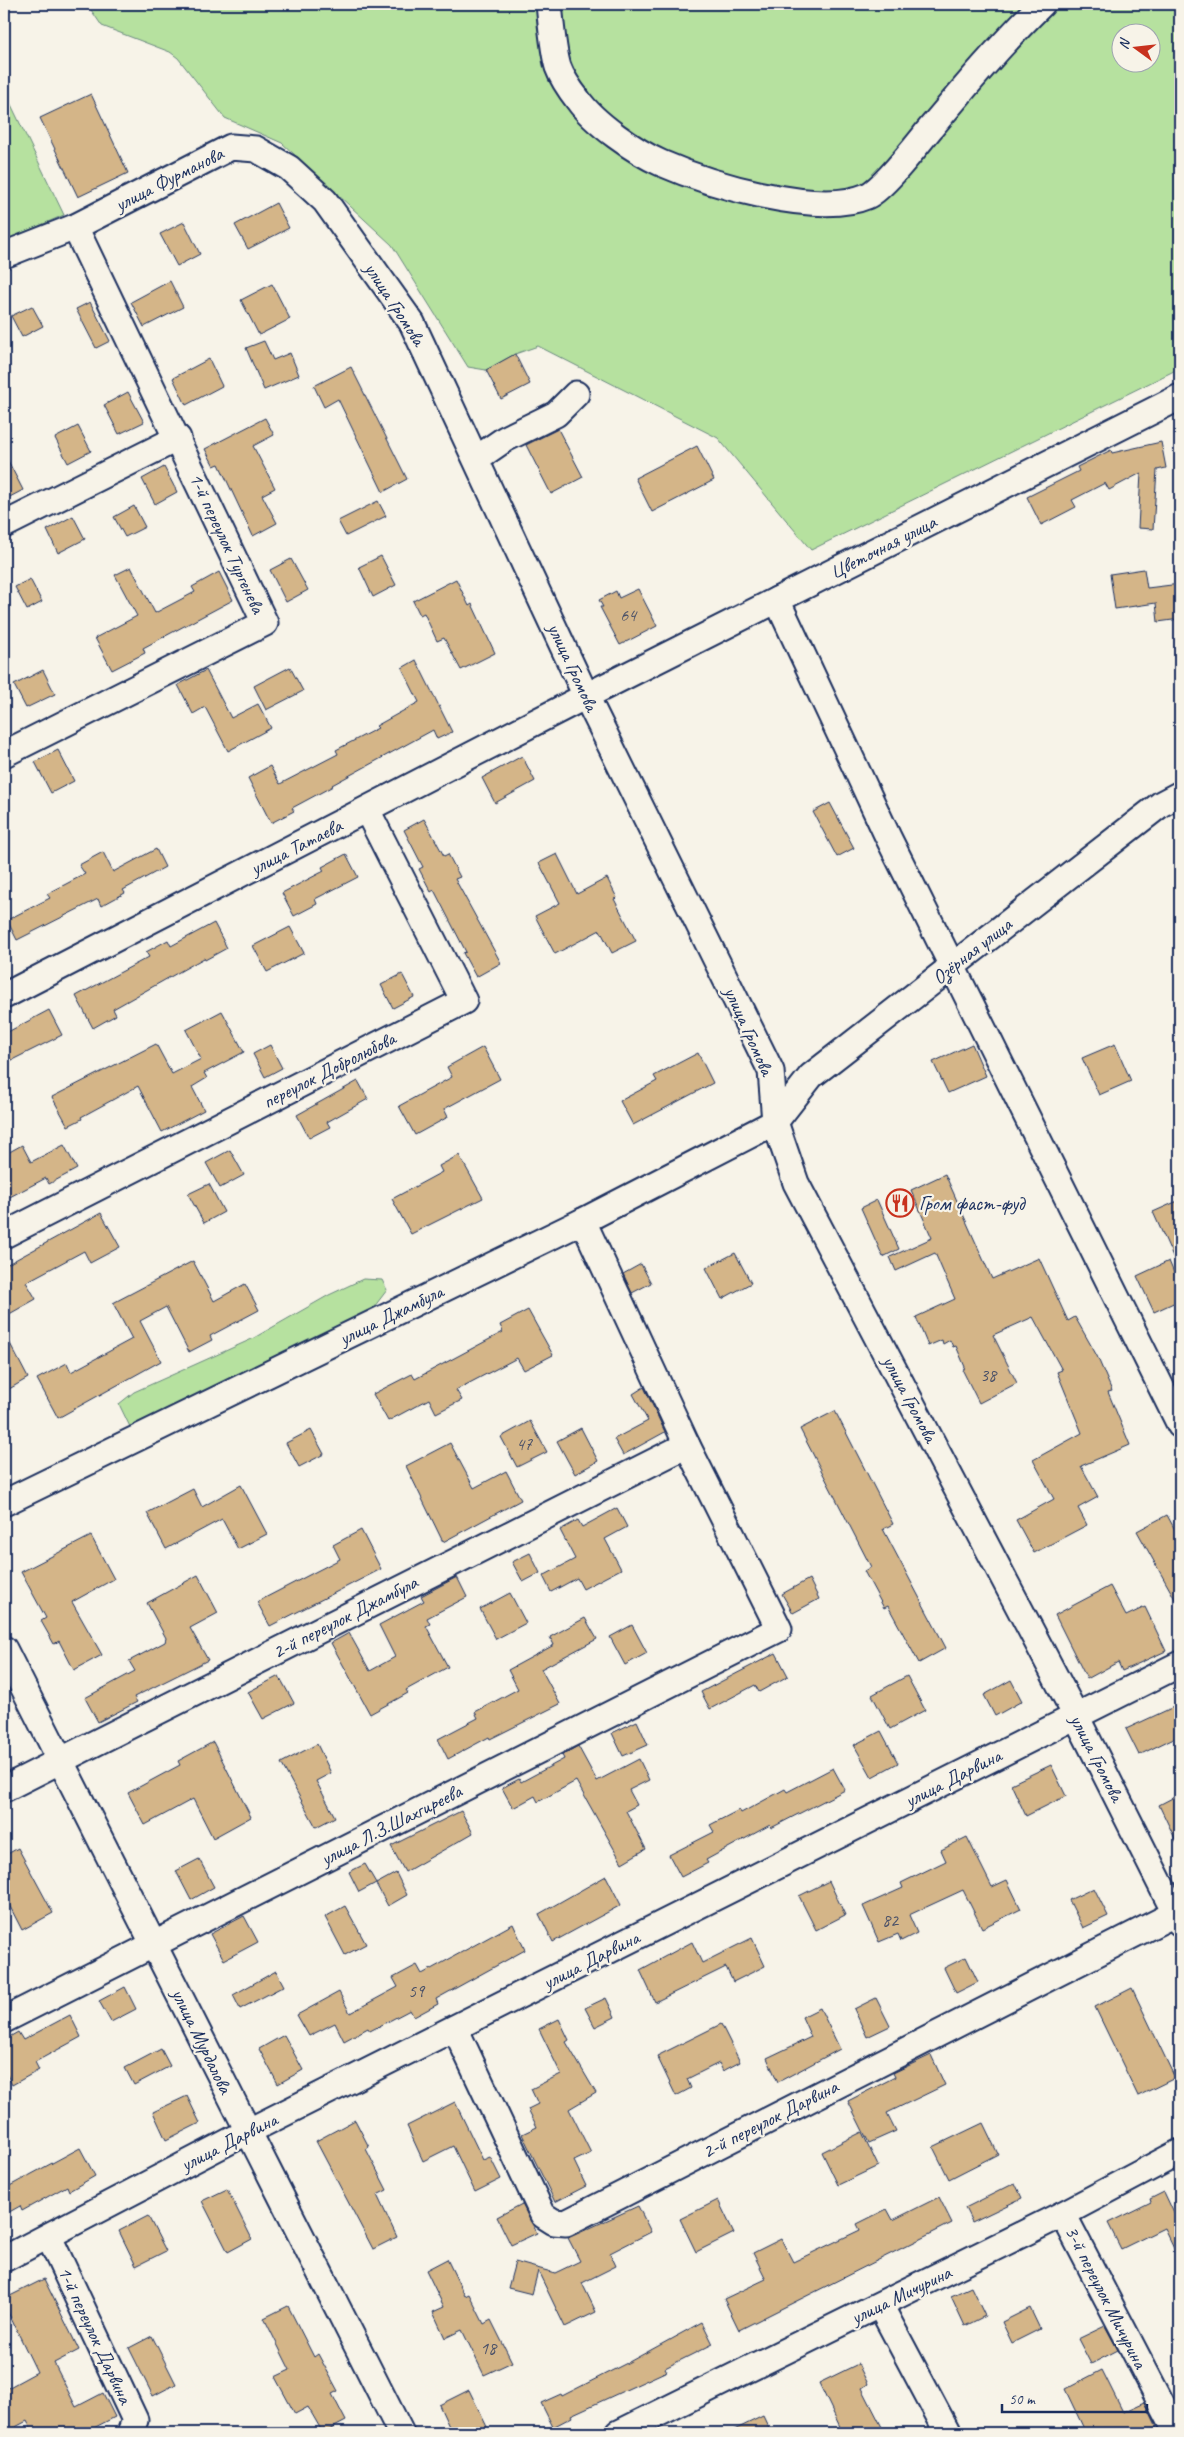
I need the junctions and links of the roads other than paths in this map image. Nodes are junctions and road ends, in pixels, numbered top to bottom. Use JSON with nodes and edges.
{"nodes":[{"id":1,"x":549,"y":4,"type":"edge"},
{"id":2,"x":1042,"y":4,"type":"edge"},
{"id":3,"x":325,"y":201,"type":"joint"},
{"id":4,"x":75,"y":227,"type":"junction"},
{"id":5,"x":4,"y":255,"type":"edge"},
{"id":6,"x":576,"y":394,"type":"dead end"},
{"id":7,"x":1180,"y":397,"type":"edge"},
{"id":8,"x":178,"y":438,"type":"junction"},
{"id":9,"x":476,"y":459,"type":"junction"},
{"id":10,"x":4,"y":525,"type":"edge"},
{"id":11,"x":777,"y":600,"type":"junction"},
{"id":12,"x":586,"y":696,"type":"junction"},
{"id":13,"x":4,"y":754,"type":"edge"},
{"id":14,"x":1180,"y":781,"type":"edge"},
{"id":15,"x":1171,"y":799,"type":"edge"},
{"id":16,"x":367,"y":810,"type":"junction"},
{"id":17,"x":952,"y":966,"type":"junction"},
{"id":18,"x":4,"y":996,"type":"edge"},
{"id":19,"x":775,"y":1122,"type":"junction"},
{"id":20,"x":583,"y":1221,"type":"junction"},
{"id":21,"x":4,"y":1236,"type":"edge"},
{"id":22,"x":1180,"y":1425,"type":"edge"},
{"id":23,"x":687,"y":1445,"type":"junction"},
{"id":24,"x":4,"y":1504,"type":"edge"},
{"id":25,"x":4,"y":1649,"type":"edge"},
{"id":26,"x":1180,"y":1664,"type":"edge"},
{"id":27,"x":1076,"y":1716,"type":"junction"},
{"id":28,"x":60,"y":1761,"type":"junction"},
{"id":29,"x":4,"y":1789,"type":"edge"},
{"id":30,"x":1179,"y":1916,"type":"edge"},
{"id":31,"x":154,"y":1944,"type":"junction"},
{"id":32,"x":4,"y":2020,"type":"edge"},
{"id":33,"x":455,"y":2028,"type":"junction"},
{"id":34,"x":247,"y":2132,"type":"junction"},
{"id":35,"x":1180,"y":2152,"type":"edge"},
{"id":36,"x":1062,"y":2214,"type":"junction"},
{"id":37,"x":49,"y":2237,"type":"junction"},
{"id":38,"x":4,"y":2259,"type":"edge"},
{"id":39,"x":880,"y":2305,"type":"junction"},
{"id":40,"x":130,"y":2433,"type":"edge"},
{"id":41,"x":401,"y":2433,"type":"edge"},
{"id":42,"x":619,"y":2433,"type":"edge"},
{"id":43,"x":948,"y":2433,"type":"edge"},
{"id":44,"x":1177,"y":2433,"type":"edge"}],
"edges":[{"from":1,"to":2,"type":"street"},
{"from":3,"to":4,"type":"street","name":"улица Фурманова"},
{"from":3,"to":9,"type":"street","name":"улица Громова"},
{"from":4,"to":5,"type":"street","name":"улица Фурманова"},
{"from":4,"to":8,"type":"street","name":"1-й переулок Тургенева"},
{"from":6,"to":9,"type":"street"},
{"from":7,"to":11,"type":"street","name":"Цветочная улица"},
{"from":8,"to":10,"type":"street"},
{"from":8,"to":13,"type":"street","name":"1-й переулок Тургенева"},
{"from":9,"to":12,"type":"street","name":"улица Громова"},
{"from":11,"to":12,"type":"street","name":"Цветочная улица"},
{"from":11,"to":17,"type":"street"},
{"from":12,"to":16,"type":"street","name":"улица Татаева"},
{"from":12,"to":19,"type":"street","name":"улица Громова"},
{"from":14,"to":15,"type":"street","name":"Озёрная улица"},
{"from":15,"to":17,"type":"street","name":"Озёрная улица"},
{"from":16,"to":18,"type":"street","name":"улица Татаева"},
{"from":16,"to":21,"type":"street","name":"переулок Добролюбова"},
{"from":17,"to":19,"type":"street","name":"Озёрная улица"},
{"from":17,"to":22,"type":"street"},
{"from":19,"to":20,"type":"street","name":"улица Джамбула"},
{"from":19,"to":27,"type":"street","name":"улица Громова"},
{"from":20,"to":23,"type":"street"},
{"from":20,"to":24,"type":"street","name":"улица Джамбула"},
{"from":23,"to":28,"type":"street","name":"2-й переулок Джамбула"},
{"from":23,"to":31,"type":"street","name":"улица Л.З.Шахгиреева"},
{"from":25,"to":28,"type":"street","name":"улица Мурдалова"},
{"from":26,"to":27,"type":"street","name":"улица Дарвина"},
{"from":27,"to":30,"type":"street","name":"улица Громова"},
{"from":27,"to":33,"type":"street","name":"улица Дарвина"},
{"from":28,"to":29,"type":"street","name":"2-й переулок Джамбула"},
{"from":28,"to":31,"type":"street","name":"улица Мурдалова"},
{"from":30,"to":33,"type":"street","name":"2-й переулок Дарвина"},
{"from":31,"to":32,"type":"street","name":"улица Л.З.Шахгиреева"},
{"from":31,"to":34,"type":"street","name":"улица Мурдалова"},
{"from":33,"to":34,"type":"street","name":"улица Дарвина"},
{"from":34,"to":37,"type":"street","name":"улица Дарвина"},
{"from":34,"to":41,"type":"street","name":"улица Мурдалова"},
{"from":35,"to":36,"type":"street","name":"улица Мичурина"},
{"from":36,"to":39,"type":"street","name":"улица Мичурина"},
{"from":36,"to":44,"type":"street","name":"3-й переулок Мичурина"},
{"from":37,"to":38,"type":"street","name":"улица Дарвина"},
{"from":37,"to":40,"type":"street","name":"1-й переулок Дарвина"},
{"from":39,"to":42,"type":"street","name":"улица Мичурина"},
{"from":39,"to":43,"type":"street"}]}
